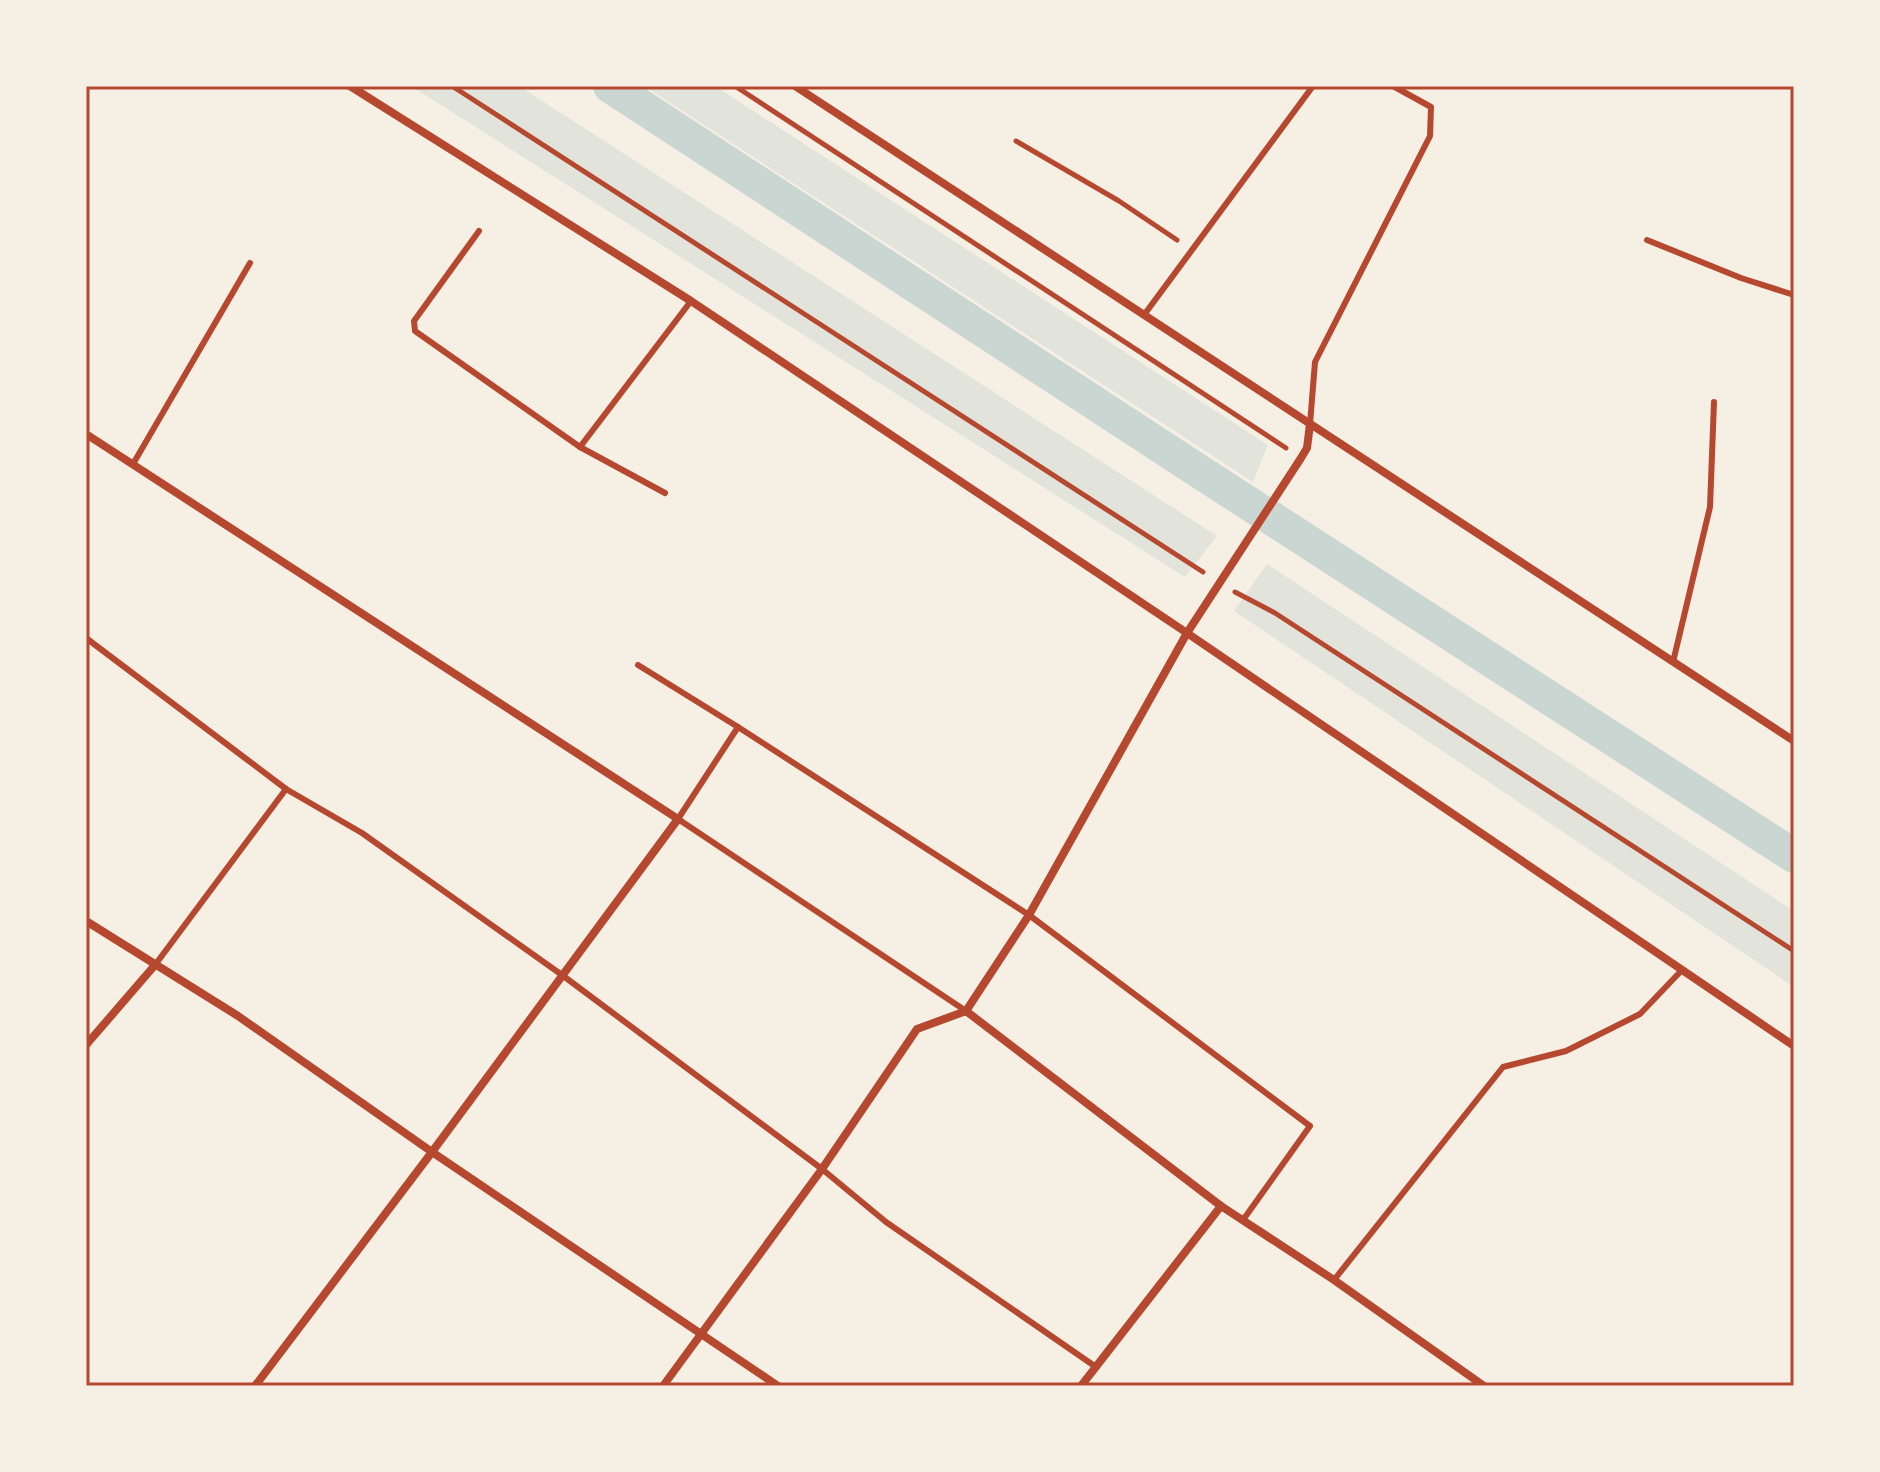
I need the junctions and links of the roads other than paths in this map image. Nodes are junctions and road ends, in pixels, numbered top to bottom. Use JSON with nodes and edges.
{"nodes":[{"id":1,"x":350,"y":86,"type":"edge"},
{"id":2,"x":795,"y":86,"type":"edge"},
{"id":3,"x":1313,"y":86,"type":"edge"},
{"id":4,"x":1393,"y":86,"type":"edge"},
{"id":5,"x":479,"y":231,"type":"dead end"},
{"id":6,"x":1647,"y":240,"type":"dead end"},
{"id":7,"x":250,"y":263,"type":"dead end"},
{"id":8,"x":1794,"y":295,"type":"edge"},
{"id":9,"x":691,"y":301,"type":"junction"},
{"id":10,"x":1144,"y":315,"type":"junction"},
{"id":11,"x":1714,"y":402,"type":"dead end"},
{"id":12,"x":1310,"y":424,"type":"junction"},
{"id":13,"x":86,"y":434,"type":"edge"},
{"id":14,"x":580,"y":447,"type":"junction"},
{"id":15,"x":133,"y":464,"type":"junction"},
{"id":16,"x":665,"y":493,"type":"dead end"},
{"id":17,"x":1187,"y":633,"type":"junction"},
{"id":18,"x":86,"y":638,"type":"edge"},
{"id":19,"x":1673,"y":662,"type":"junction"},
{"id":20,"x":638,"y":665,"type":"dead end"},
{"id":21,"x":738,"y":727,"type":"junction"},
{"id":22,"x":1794,"y":741,"type":"edge"},
{"id":23,"x":286,"y":789,"type":"junction"},
{"id":24,"x":678,"y":819,"type":"junction"},
{"id":25,"x":1029,"y":915,"type":"junction"},
{"id":26,"x":86,"y":921,"type":"edge"},
{"id":27,"x":155,"y":965,"type":"junction"},
{"id":28,"x":1681,"y":971,"type":"junction"},
{"id":29,"x":562,"y":975,"type":"junction"},
{"id":30,"x":966,"y":1011,"type":"junction"},
{"id":31,"x":86,"y":1045,"type":"edge"},
{"id":32,"x":1794,"y":1046,"type":"edge"},
{"id":33,"x":432,"y":1152,"type":"junction"},
{"id":34,"x":822,"y":1169,"type":"junction"},
{"id":35,"x":1221,"y":1206,"type":"junction"},
{"id":36,"x":1243,"y":1220,"type":"junction"},
{"id":37,"x":1334,"y":1280,"type":"junction"},
{"id":38,"x":702,"y":1333,"type":"junction"},
{"id":39,"x":1096,"y":1367,"type":"junction"},
{"id":40,"x":255,"y":1386,"type":"edge"},
{"id":41,"x":663,"y":1386,"type":"edge"},
{"id":42,"x":778,"y":1386,"type":"edge"},
{"id":43,"x":1081,"y":1386,"type":"edge"},
{"id":44,"x":1484,"y":1386,"type":"edge"}],
"edges":[{"from":1,"to":9,"type":"street"},
{"from":2,"to":10,"type":"street"},
{"from":3,"to":10,"type":"lane"},
{"from":4,"to":12,"type":"lane"},
{"from":5,"to":14,"type":"lane"},
{"from":6,"to":8,"type":"lane"},
{"from":7,"to":15,"type":"lane"},
{"from":9,"to":14,"type":"lane"},
{"from":9,"to":17,"type":"street"},
{"from":10,"to":12,"type":"street"},
{"from":11,"to":19,"type":"lane"},
{"from":12,"to":17,"type":"street"},
{"from":12,"to":19,"type":"street"},
{"from":13,"to":15,"type":"street"},
{"from":14,"to":16,"type":"lane"},
{"from":15,"to":24,"type":"street"},
{"from":17,"to":25,"type":"street"},
{"from":17,"to":28,"type":"street"},
{"from":18,"to":23,"type":"lane"},
{"from":19,"to":22,"type":"street"},
{"from":20,"to":21,"type":"lane"},
{"from":21,"to":24,"type":"lane"},
{"from":21,"to":25,"type":"lane"},
{"from":23,"to":27,"type":"lane"},
{"from":23,"to":29,"type":"lane"},
{"from":24,"to":29,"type":"street"},
{"from":24,"to":30,"type":"lane"},
{"from":25,"to":30,"type":"street"},
{"from":25,"to":36,"type":"lane"},
{"from":26,"to":27,"type":"street"},
{"from":27,"to":31,"type":"street"},
{"from":27,"to":33,"type":"street"},
{"from":28,"to":32,"type":"street"},
{"from":28,"to":37,"type":"lane"},
{"from":29,"to":33,"type":"street"},
{"from":29,"to":34,"type":"lane"},
{"from":30,"to":34,"type":"street"},
{"from":30,"to":35,"type":"street"},
{"from":33,"to":38,"type":"street"},
{"from":33,"to":40,"type":"street"},
{"from":34,"to":38,"type":"street"},
{"from":34,"to":39,"type":"lane"},
{"from":35,"to":36,"type":"street"},
{"from":35,"to":39,"type":"street"},
{"from":36,"to":37,"type":"street"},
{"from":37,"to":44,"type":"street"},
{"from":38,"to":41,"type":"street"},
{"from":38,"to":42,"type":"street"},
{"from":39,"to":43,"type":"street"}]}
